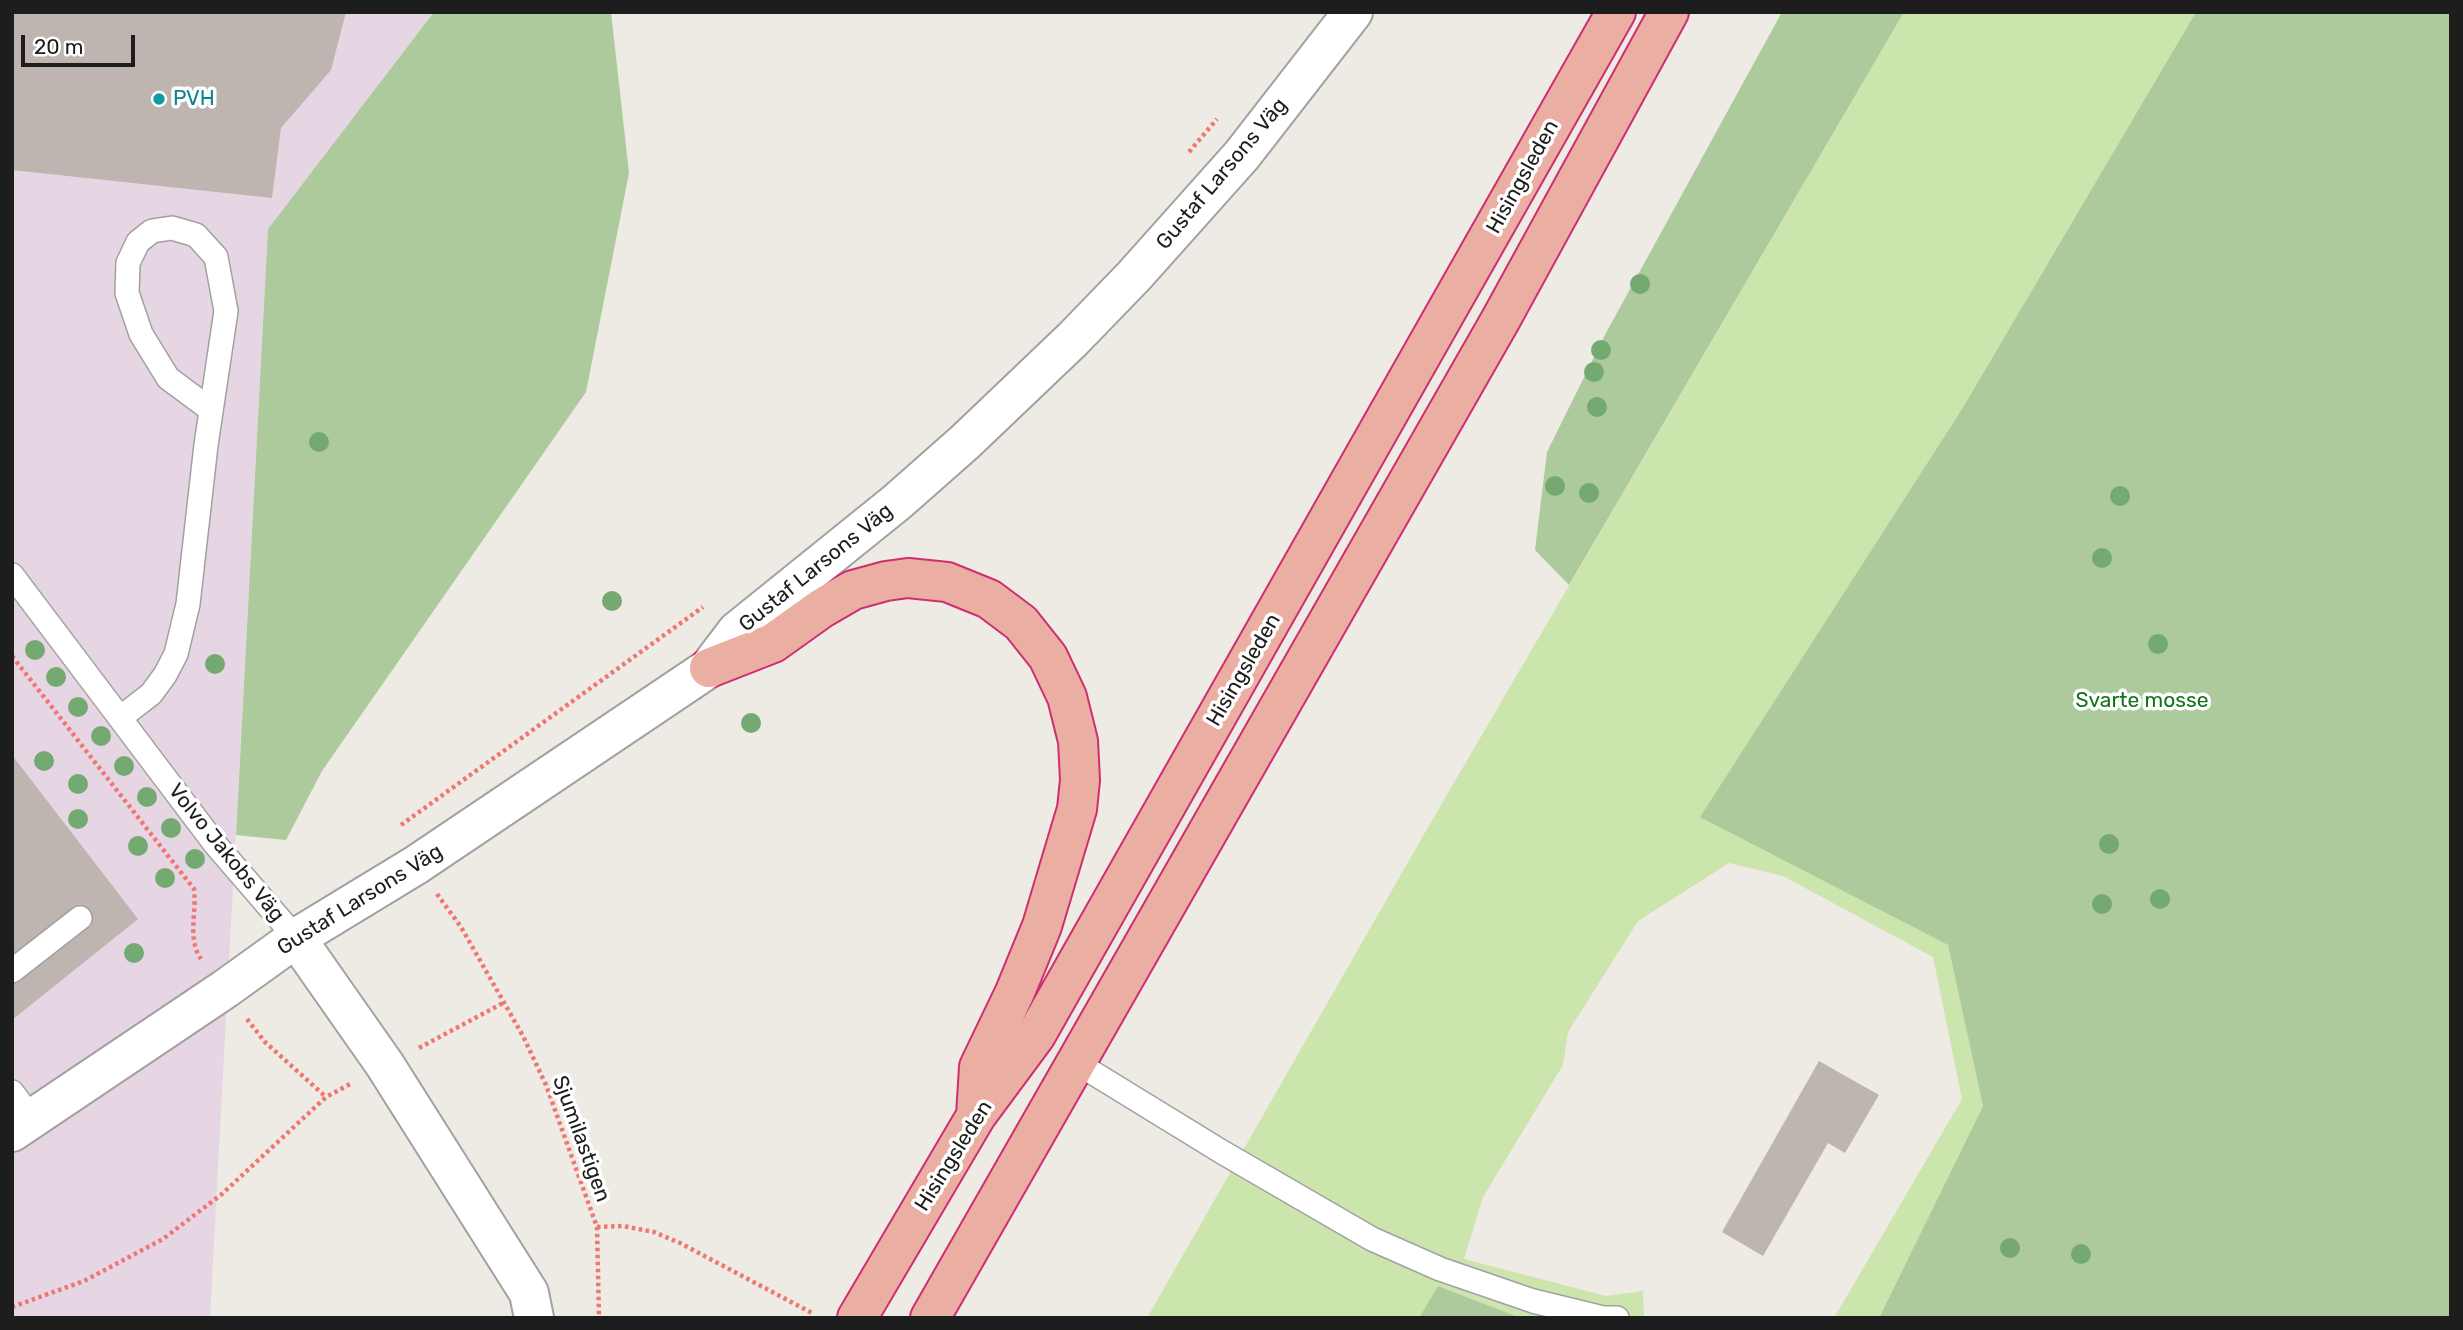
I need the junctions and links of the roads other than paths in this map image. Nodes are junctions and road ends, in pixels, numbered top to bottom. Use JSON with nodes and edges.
{"nodes":[{"id":1,"x":1353,"y":12,"type":"edge"},
{"id":2,"x":1616,"y":12,"type":"edge"},
{"id":3,"x":1669,"y":12,"type":"edge"},
{"id":4,"x":211,"y":410,"type":"junction"},
{"id":5,"x":12,"y":575,"type":"edge"},
{"id":6,"x":709,"y":668,"type":"junction"},
{"id":7,"x":120,"y":718,"type":"junction"},
{"id":8,"x":80,"y":918,"type":"dead end"},
{"id":9,"x":296,"y":939,"type":"junction"},
{"id":10,"x":12,"y":971,"type":"edge"},
{"id":11,"x":1077,"y":1063,"type":"junction"},
{"id":12,"x":19,"y":1115,"type":"edge"},
{"id":13,"x":976,"y":1116,"type":"junction"},
{"id":14,"x":534,"y":1318,"type":"edge"},
{"id":15,"x":857,"y":1318,"type":"edge"},
{"id":16,"x":930,"y":1318,"type":"edge"},
{"id":17,"x":1617,"y":1318,"type":"edge"}],
"edges":[{"from":1,"to":6,"type":"street","name":"Gustaf Larsons Väg"},
{"from":2,"to":13,"type":"highway","name":"Hisingsleden"},
{"from":3,"to":11,"type":"highway"},
{"from":4,"to":4,"type":"lane"},
{"from":4,"to":7,"type":"lane"},
{"from":5,"to":7,"type":"lane","name":"Volvo Jakobs Väg"},
{"from":6,"to":9,"type":"street","name":"Gustaf Larsons Väg"},
{"from":6,"to":13,"type":"highway"},
{"from":7,"to":9,"type":"lane","name":"Volvo Jakobs Väg"},
{"from":8,"to":10,"type":"lane"},
{"from":9,"to":12,"type":"street","name":"Gustaf Larsons Väg"},
{"from":9,"to":14,"type":"street","name":"Volvo Jakobs Väg"},
{"from":11,"to":16,"type":"highway"},
{"from":11,"to":17,"type":"lane"},
{"from":13,"to":15,"type":"highway","name":"Hisingsleden"}]}
